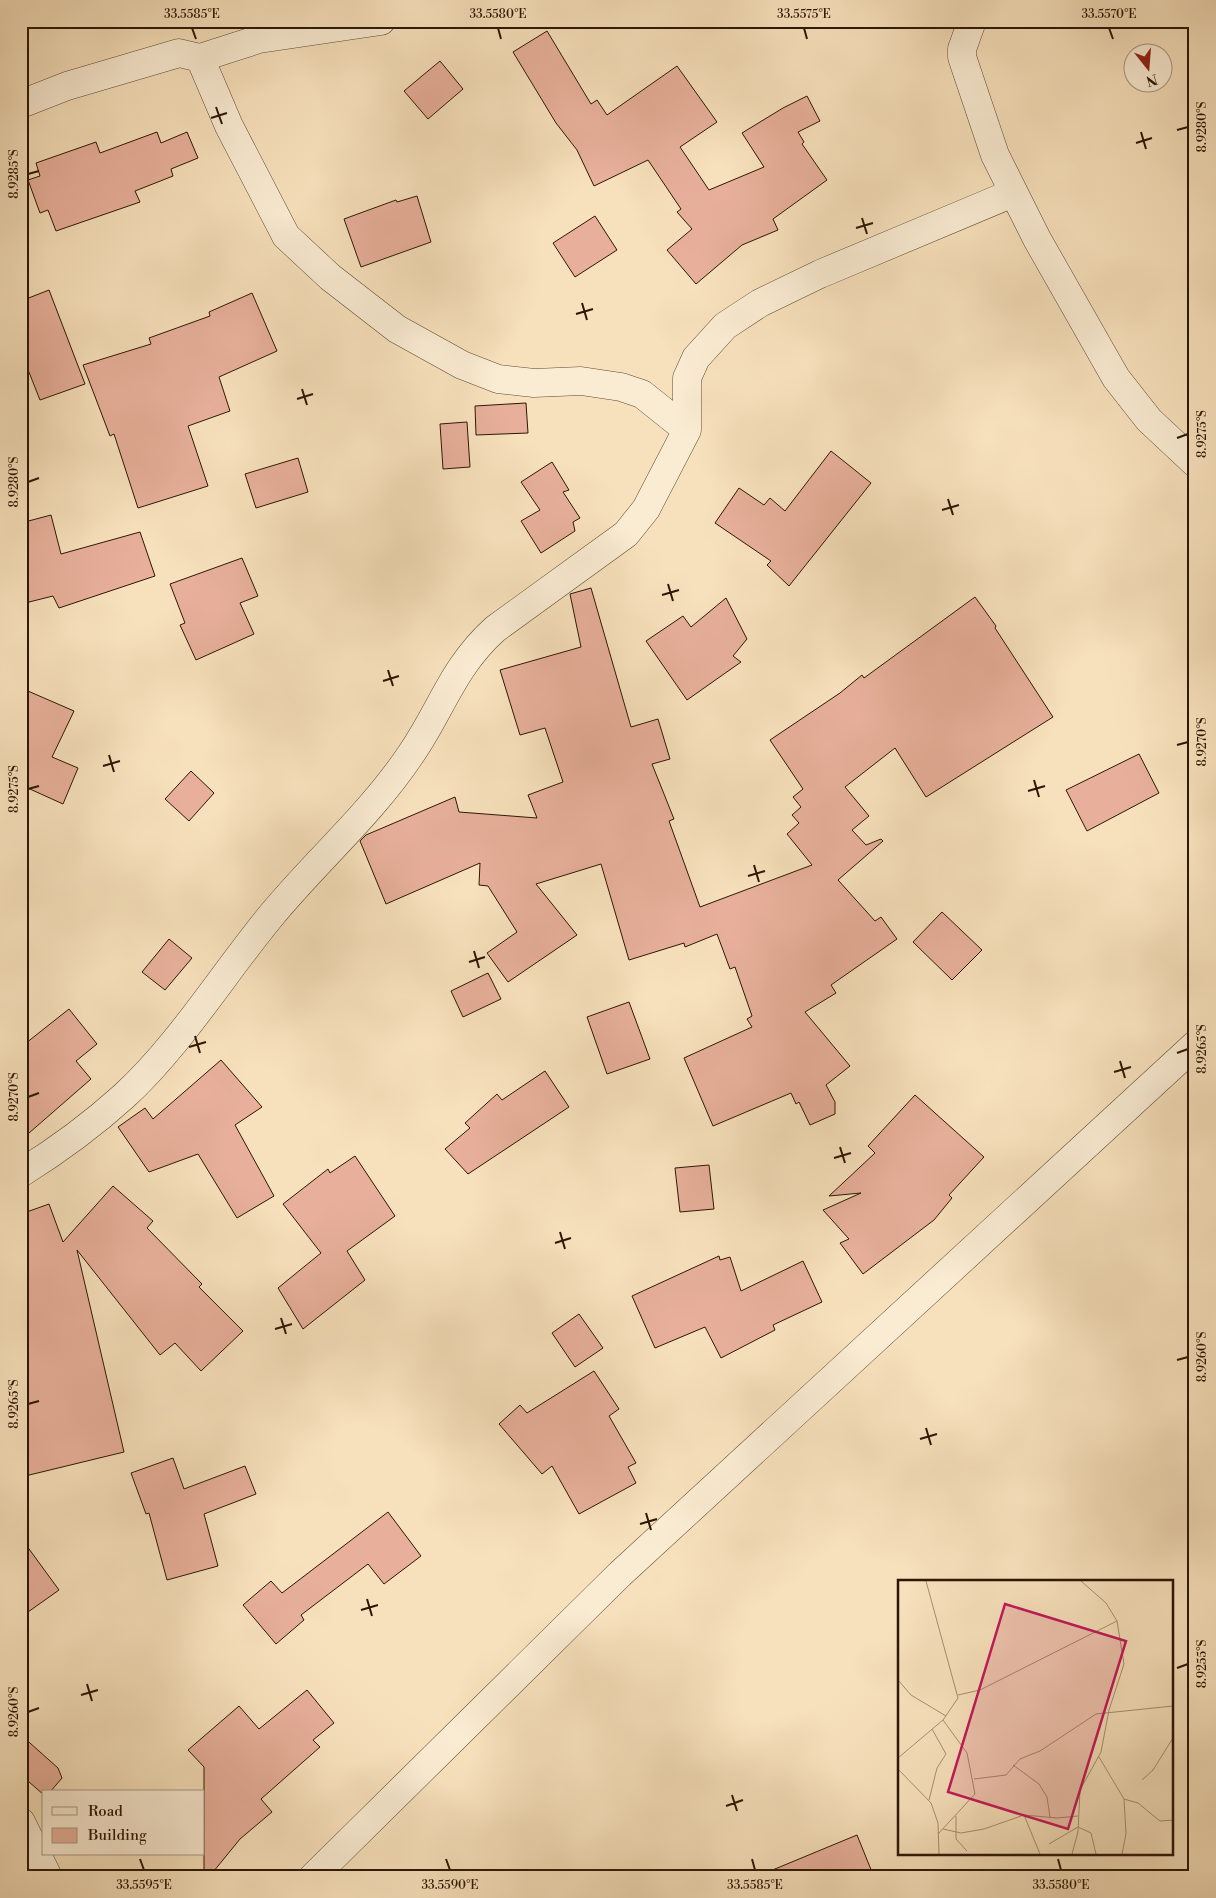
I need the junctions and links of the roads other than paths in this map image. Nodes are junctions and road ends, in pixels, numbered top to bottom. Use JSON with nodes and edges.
{"nodes":[{"id":1,"x":382,"y":21,"type":"edge"},
{"id":2,"x":972,"y":21,"type":"edge"},
{"id":3,"x":200,"y":58,"type":"junction"},
{"id":4,"x":21,"y":104,"type":"edge"},
{"id":5,"x":1013,"y":193,"type":"junction"},
{"id":6,"x":687,"y":430,"type":"junction"},
{"id":7,"x":1195,"y":463,"type":"edge"},
{"id":8,"x":1195,"y":1044,"type":"edge"},
{"id":9,"x":21,"y":1173,"type":"edge"},
{"id":10,"x":21,"y":1822,"type":"edge"},
{"id":11,"x":48,"y":1877,"type":"edge"},
{"id":12,"x":313,"y":1877,"type":"edge"}],
"edges":[{"from":1,"to":3,"type":"street"},
{"from":2,"to":5,"type":"street"},
{"from":3,"to":4,"type":"street"},
{"from":3,"to":6,"type":"street"},
{"from":5,"to":6,"type":"street"},
{"from":5,"to":7,"type":"street"},
{"from":6,"to":9,"type":"street"},
{"from":8,"to":12,"type":"street"},
{"from":10,"to":11,"type":"street"}]}
